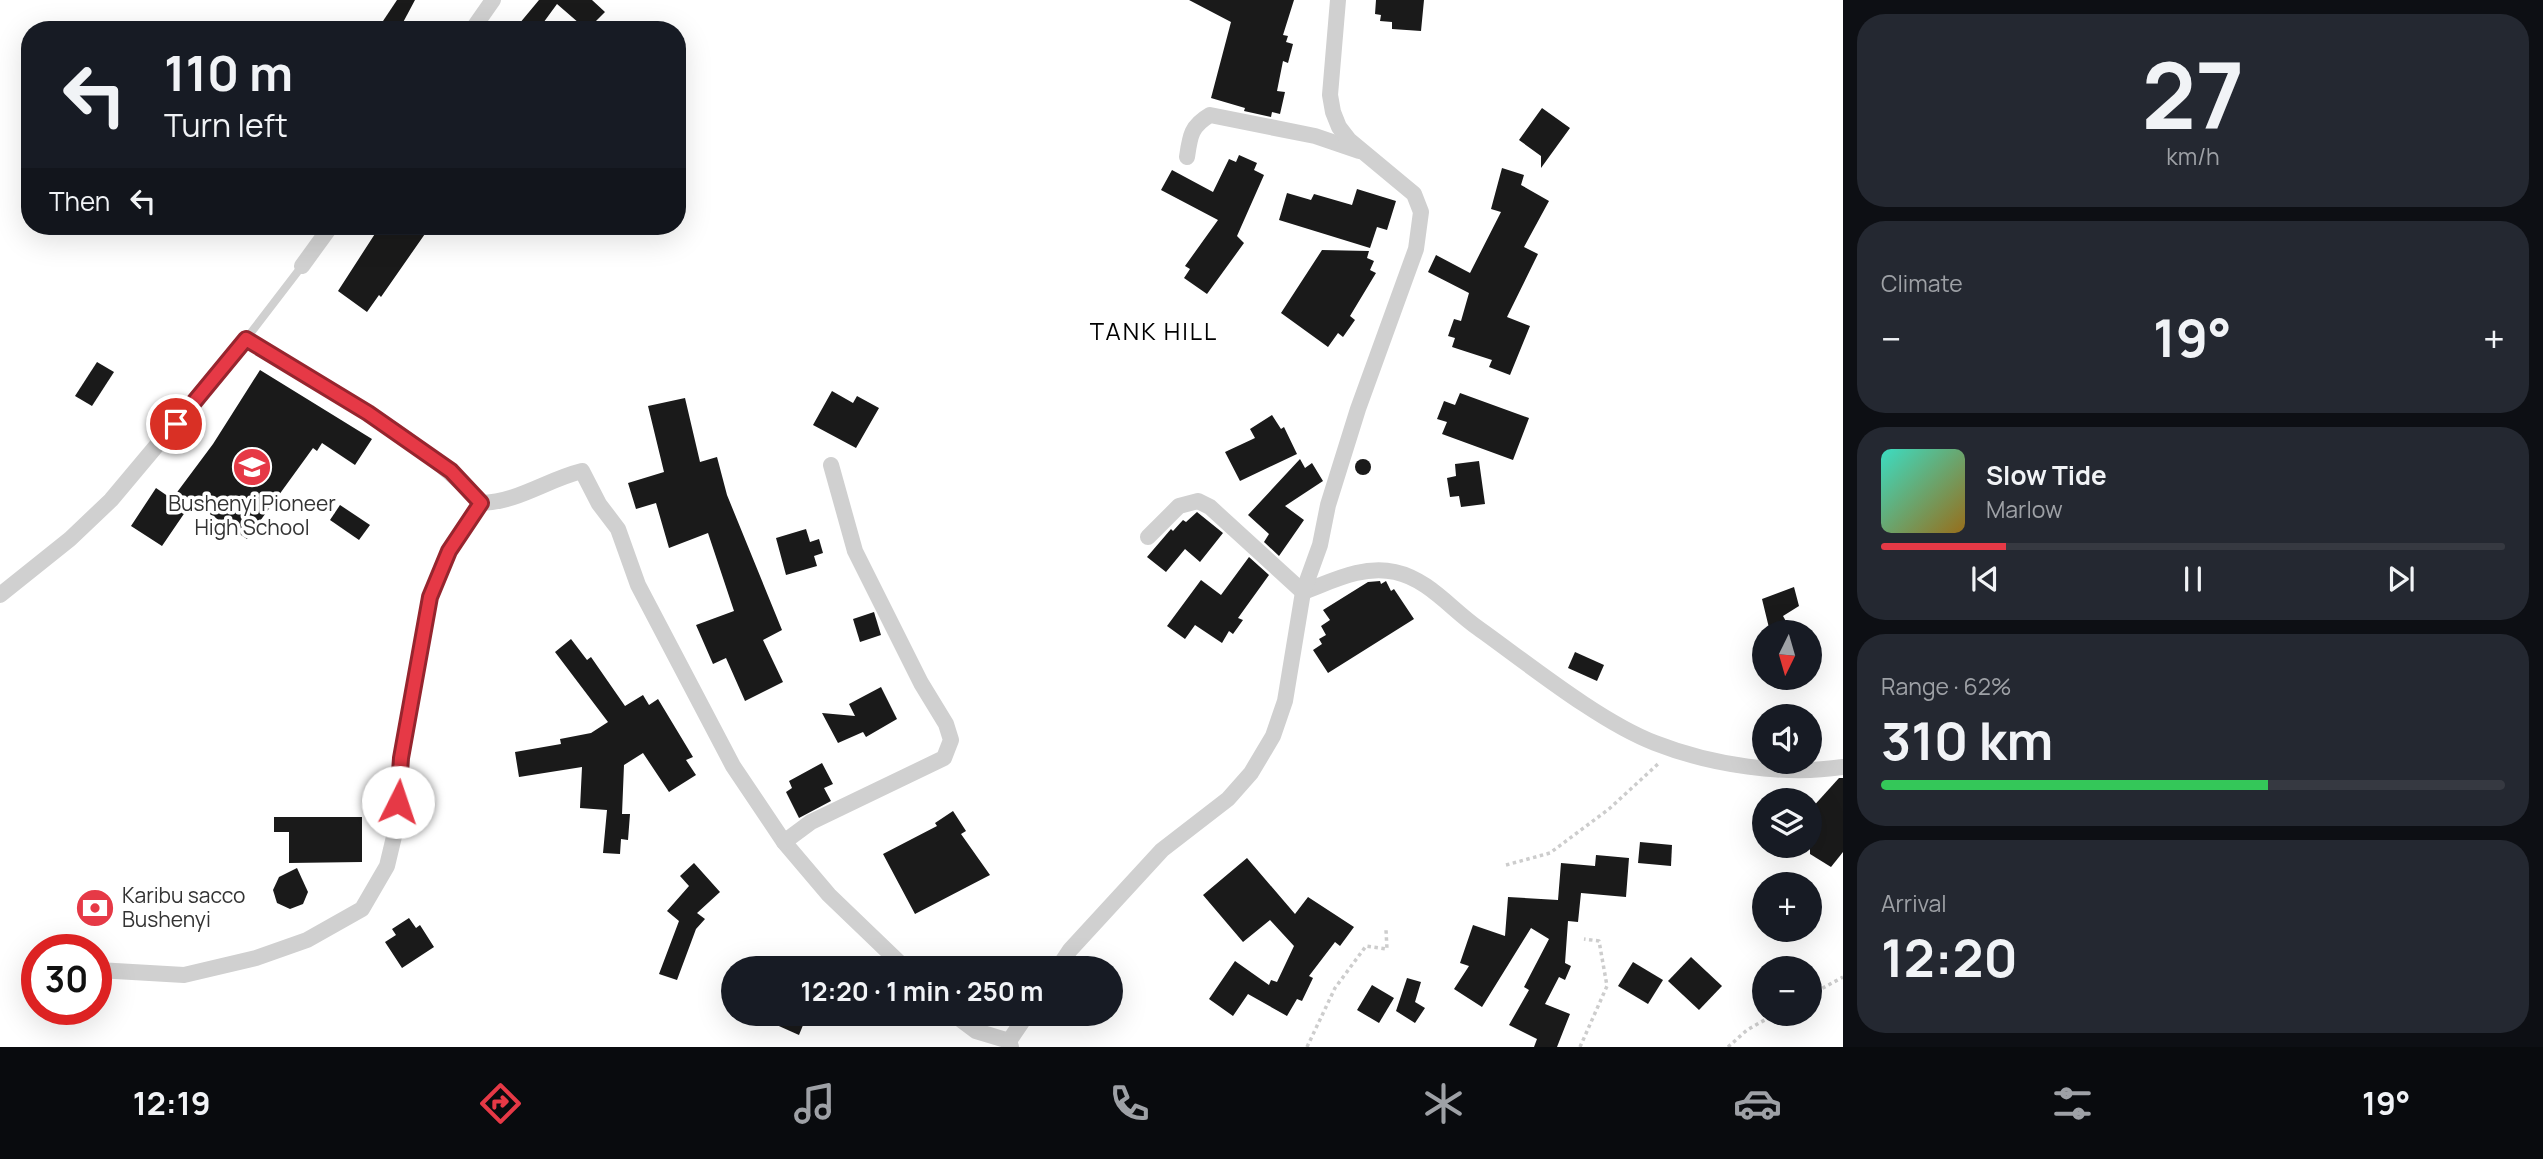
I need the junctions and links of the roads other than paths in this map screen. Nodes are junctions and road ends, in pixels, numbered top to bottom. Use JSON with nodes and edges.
{"nodes":[{"id":1,"x":493,"y":0,"type":"edge"},
{"id":2,"x":1338,"y":0,"type":"edge"},
{"id":3,"x":478,"y":21,"type":"edge"},
{"id":4,"x":1362,"y":152,"type":"junction"},
{"id":5,"x":1187,"y":157,"type":"dead end"},
{"id":6,"x":324,"y":235,"type":"edge"},
{"id":7,"x":302,"y":266,"type":"joint"},
{"id":8,"x":246,"y":339,"type":"junction"},
{"id":9,"x":831,"y":465,"type":"dead end"},
{"id":10,"x":481,"y":503,"type":"junction"},
{"id":11,"x":1148,"y":537,"type":"dead end"},
{"id":12,"x":1303,"y":592,"type":"junction"},
{"id":13,"x":0,"y":595,"type":"edge"},
{"id":14,"x":1843,"y":767,"type":"edge"},
{"id":15,"x":784,"y":842,"type":"junction"},
{"id":16,"x":893,"y":956,"type":"edge"},
{"id":17,"x":1066,"y":956,"type":"edge"},
{"id":18,"x":112,"y":971,"type":"edge"},
{"id":19,"x":969,"y":1026,"type":"edge"},
{"id":20,"x":1020,"y":1026,"type":"edge"},
{"id":21,"x":1010,"y":1044,"type":"edge"}],
"edges":[{"from":1,"to":3,"type":"street"},
{"from":2,"to":4,"type":"street"},
{"from":4,"to":5,"type":"street"},
{"from":4,"to":12,"type":"street"},
{"from":6,"to":7,"type":"street"},
{"from":7,"to":8,"type":"lane"},
{"from":8,"to":10,"type":"street"},
{"from":8,"to":13,"type":"street"},
{"from":9,"to":15,"type":"street"},
{"from":10,"to":15,"type":"street"},
{"from":10,"to":18,"type":"street"},
{"from":11,"to":12,"type":"street"},
{"from":12,"to":14,"type":"street"},
{"from":12,"to":17,"type":"street"},
{"from":15,"to":16,"type":"street"},
{"from":19,"to":21,"type":"street"},
{"from":20,"to":21,"type":"street"}]}
